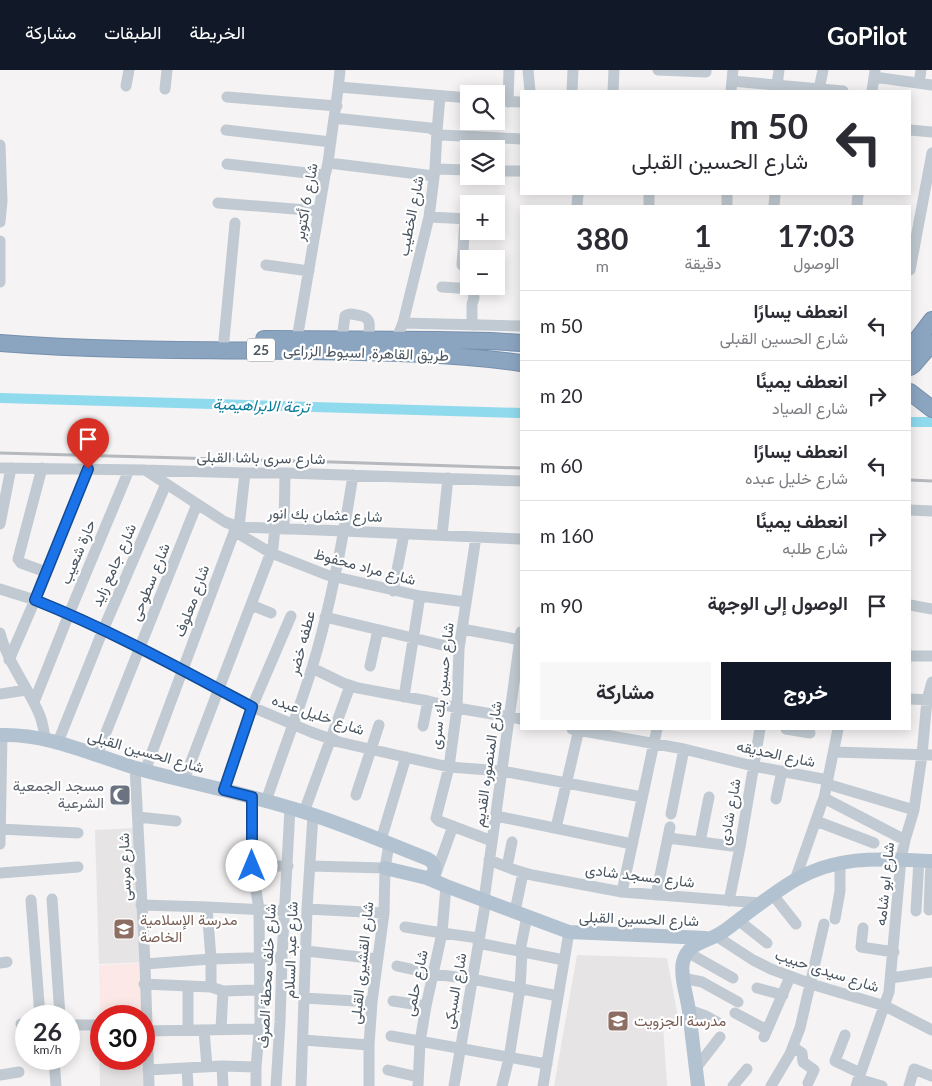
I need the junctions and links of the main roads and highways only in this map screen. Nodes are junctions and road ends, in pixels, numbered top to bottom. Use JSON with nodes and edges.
{"nodes":[{"id":1,"x":932,"y":320,"type":"edge"},
{"id":2,"x":0,"y":334,"type":"edge"},
{"id":3,"x":436,"y":340,"type":"junction"},
{"id":4,"x":0,"y":343,"type":"edge"},
{"id":5,"x":520,"y":343,"type":"edge"},
{"id":6,"x":932,"y":343,"type":"edge"},
{"id":7,"x":911,"y":348,"type":"edge"},
{"id":8,"x":520,"y":354,"type":"edge"},
{"id":9,"x":520,"y":363,"type":"edge"},
{"id":10,"x":911,"y":366,"type":"edge"},
{"id":11,"x":911,"y":393,"type":"edge"},
{"id":12,"x":932,"y":409,"type":"edge"},
{"id":13,"x":1,"y":735,"type":"edge"},
{"id":14,"x":928,"y":861,"type":"edge"},
{"id":15,"x":385,"y":868,"type":"road end"},
{"id":16,"x":436,"y":881,"type":"junction"},
{"id":17,"x":712,"y":937,"type":"junction"},
{"id":18,"x":698,"y":1086,"type":"edge"}],
"edges":[{"from":1,"to":7,"type":"highway"},
{"from":2,"to":3,"type":"highway","name":"طريق القاهرة, اسيوط الزراعى","number":"25"},
{"from":3,"to":5,"type":"highway","name":"طريق القاهرة, اسيوط الزراعى","number":"25"},
{"from":3,"to":8,"type":"highway"},
{"from":4,"to":9,"type":"highway","name":"طريق القاهرة, اسيوط الزراعى","number":"25"},
{"from":6,"to":10,"type":"highway"},
{"from":11,"to":12,"type":"highway"},
{"from":13,"to":16,"type":"main road","name":"شارع الحسين القبلى"},
{"from":14,"to":17,"type":"main road"},
{"from":15,"to":16,"type":"main road","name":"شارع الحسين القبلى"},
{"from":16,"to":17,"type":"main road","name":"شارع الحسين القبلى"},
{"from":17,"to":18,"type":"main road"}]}
